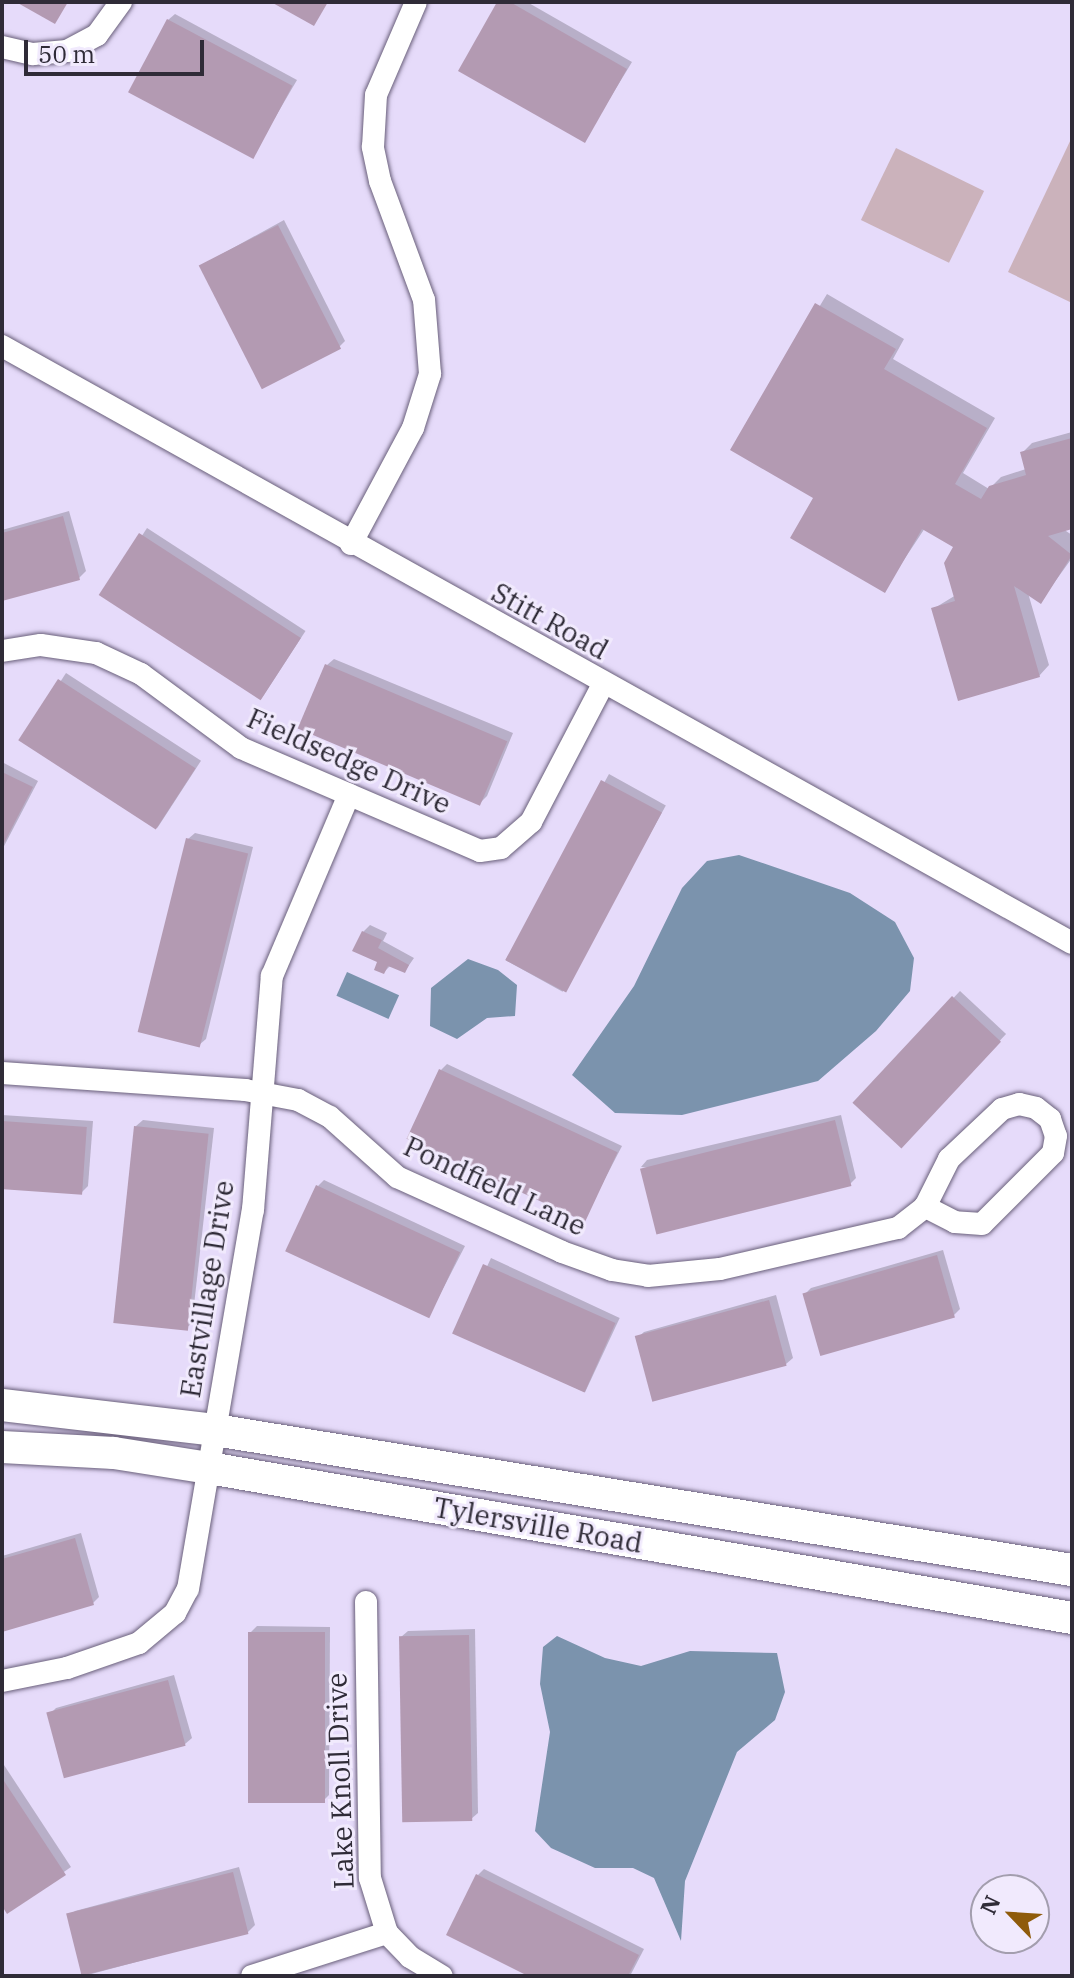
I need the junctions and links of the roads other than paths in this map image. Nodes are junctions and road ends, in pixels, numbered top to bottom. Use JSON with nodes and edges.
{"nodes":[{"id":1,"x":121,"y":2,"type":"edge"},
{"id":2,"x":416,"y":2,"type":"edge"},
{"id":3,"x":2,"y":47,"type":"edge"},
{"id":4,"x":2,"y":346,"type":"edge"},
{"id":5,"x":351,"y":544,"type":"junction"},
{"id":6,"x":2,"y":651,"type":"edge"},
{"id":7,"x":603,"y":684,"type":"junction"},
{"id":8,"x":349,"y":795,"type":"junction"},
{"id":9,"x":1072,"y":943,"type":"edge"},
{"id":10,"x":2,"y":1073,"type":"edge"},
{"id":11,"x":259,"y":1092,"type":"junction"},
{"id":12,"x":925,"y":1207,"type":"junction"},
{"id":13,"x":2,"y":1405,"type":"edge"},
{"id":14,"x":215,"y":1430,"type":"junction"},
{"id":15,"x":2,"y":1447,"type":"edge"},
{"id":16,"x":209,"y":1468,"type":"junction"},
{"id":17,"x":1072,"y":1570,"type":"edge"},
{"id":18,"x":366,"y":1602,"type":"dead end"},
{"id":19,"x":1072,"y":1618,"type":"edge"},
{"id":20,"x":2,"y":1681,"type":"edge"},
{"id":21,"x":387,"y":1933,"type":"junction"},
{"id":22,"x":252,"y":1976,"type":"edge"},
{"id":23,"x":442,"y":1976,"type":"edge"}],
"edges":[{"from":1,"to":3,"type":"street"},
{"from":2,"to":5,"type":"street"},
{"from":4,"to":5,"type":"street","name":"Stitt Road"},
{"from":5,"to":7,"type":"street","name":"Stitt Road"},
{"from":6,"to":8,"type":"street","name":"Fieldsedge Drive"},
{"from":7,"to":8,"type":"street","name":"Fieldsedge Drive"},
{"from":7,"to":9,"type":"street","name":"Stitt Road"},
{"from":8,"to":11,"type":"street","name":"Eastvillage Drive"},
{"from":10,"to":11,"type":"street","name":"Pondfield Lane"},
{"from":11,"to":12,"type":"street","name":"Pondfield Lane"},
{"from":11,"to":14,"type":"street","name":"Eastvillage Drive"},
{"from":12,"to":12,"type":"street","name":"Pondfield Lane"},
{"from":13,"to":14,"type":"main road","name":"Tylersville Road"},
{"from":14,"to":16,"type":"street","name":"Eastvillage Drive"},
{"from":14,"to":17,"type":"main road","name":"Tylersville Road"},
{"from":15,"to":16,"type":"main road","name":"Tylersville Road"},
{"from":16,"to":19,"type":"main road","name":"Tylersville Road"},
{"from":16,"to":20,"type":"street","name":"Eastvillage Drive"},
{"from":18,"to":21,"type":"street","name":"Lake Knoll Drive"},
{"from":21,"to":22,"type":"street"},
{"from":21,"to":23,"type":"street","name":"Lake Knoll Drive"}]}
